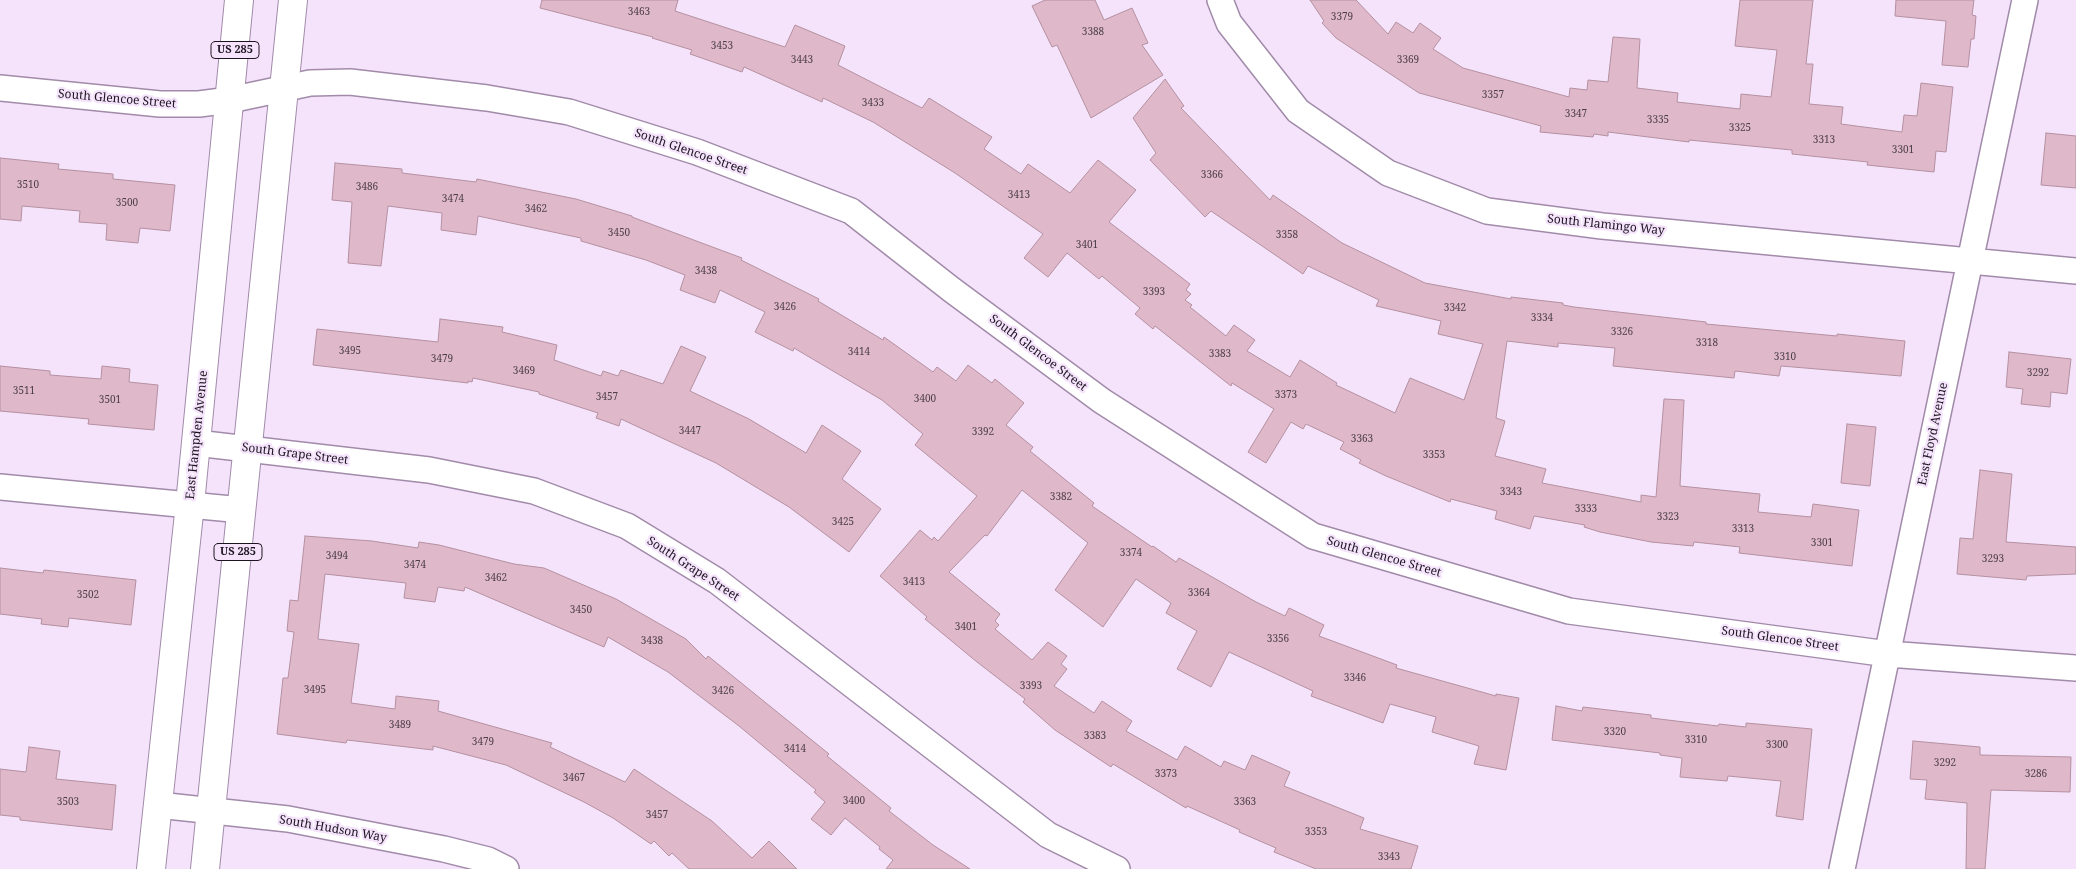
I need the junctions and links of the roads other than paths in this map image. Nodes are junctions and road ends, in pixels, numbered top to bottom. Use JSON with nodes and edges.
{"nodes":[{"id":1,"x":240,"y":0,"type":"edge"},
{"id":2,"x":293,"y":0,"type":"edge"},
{"id":3,"x":1220,"y":0,"type":"edge"},
{"id":4,"x":2026,"y":0,"type":"edge"},
{"id":5,"x":0,"y":88,"type":"edge"},
{"id":6,"x":284,"y":88,"type":"junction"},
{"id":7,"x":230,"y":100,"type":"junction"},
{"id":8,"x":1969,"y":261,"type":"junction"},
{"id":9,"x":2076,"y":272,"type":"edge"},
{"id":10,"x":196,"y":442,"type":"junction"},
{"id":11,"x":248,"y":448,"type":"junction"},
{"id":12,"x":0,"y":487,"type":"edge"},
{"id":13,"x":190,"y":504,"type":"junction"},
{"id":14,"x":242,"y":510,"type":"junction"},
{"id":15,"x":1888,"y":654,"type":"junction"},
{"id":16,"x":2076,"y":668,"type":"edge"},
{"id":17,"x":158,"y":805,"type":"junction"},
{"id":18,"x":212,"y":812,"type":"junction"},
{"id":19,"x":151,"y":869,"type":"edge"},
{"id":20,"x":206,"y":869,"type":"edge"},
{"id":21,"x":506,"y":869,"type":"edge"},
{"id":22,"x":1117,"y":869,"type":"edge"},
{"id":23,"x":1842,"y":869,"type":"edge"}],
"edges":[{"from":1,"to":7,"type":"highway","name":"East Hampden Avenue","number":"US 285"},
{"from":2,"to":6,"type":"highway","number":"US 285"},
{"from":3,"to":8,"type":"street","name":"South Flamingo Way"},
{"from":4,"to":8,"type":"street","name":"East Floyd Avenue"},
{"from":5,"to":7,"type":"street","name":"South Glencoe Street"},
{"from":6,"to":7,"type":"street","name":"South Glencoe Street"},
{"from":6,"to":11,"type":"highway","number":"US 285"},
{"from":6,"to":15,"type":"street","name":"South Glencoe Street"},
{"from":7,"to":10,"type":"highway","name":"East Hampden Avenue","number":"US 285"},
{"from":8,"to":9,"type":"street","name":"South Flamingo Way"},
{"from":8,"to":15,"type":"street","name":"East Floyd Avenue"},
{"from":10,"to":11,"type":"street","name":"South Grape Street"},
{"from":10,"to":13,"type":"highway","name":"East Hampden Avenue","number":"US 285"},
{"from":11,"to":14,"type":"highway","number":"US 285"},
{"from":11,"to":22,"type":"street","name":"South Grape Street"},
{"from":12,"to":13,"type":"street"},
{"from":13,"to":14,"type":"street"},
{"from":13,"to":17,"type":"highway","name":"East Hampden Avenue","number":"US 285"},
{"from":14,"to":18,"type":"highway","number":"US 285"},
{"from":15,"to":16,"type":"street","name":"South Glencoe Street"},
{"from":15,"to":23,"type":"street","name":"East Floyd Avenue"},
{"from":17,"to":18,"type":"street","name":"South Hudson Way"},
{"from":17,"to":19,"type":"highway","name":"East Hampden Avenue","number":"US 285"},
{"from":18,"to":20,"type":"highway","number":"US 285"},
{"from":18,"to":21,"type":"street","name":"South Hudson Way"}]}
